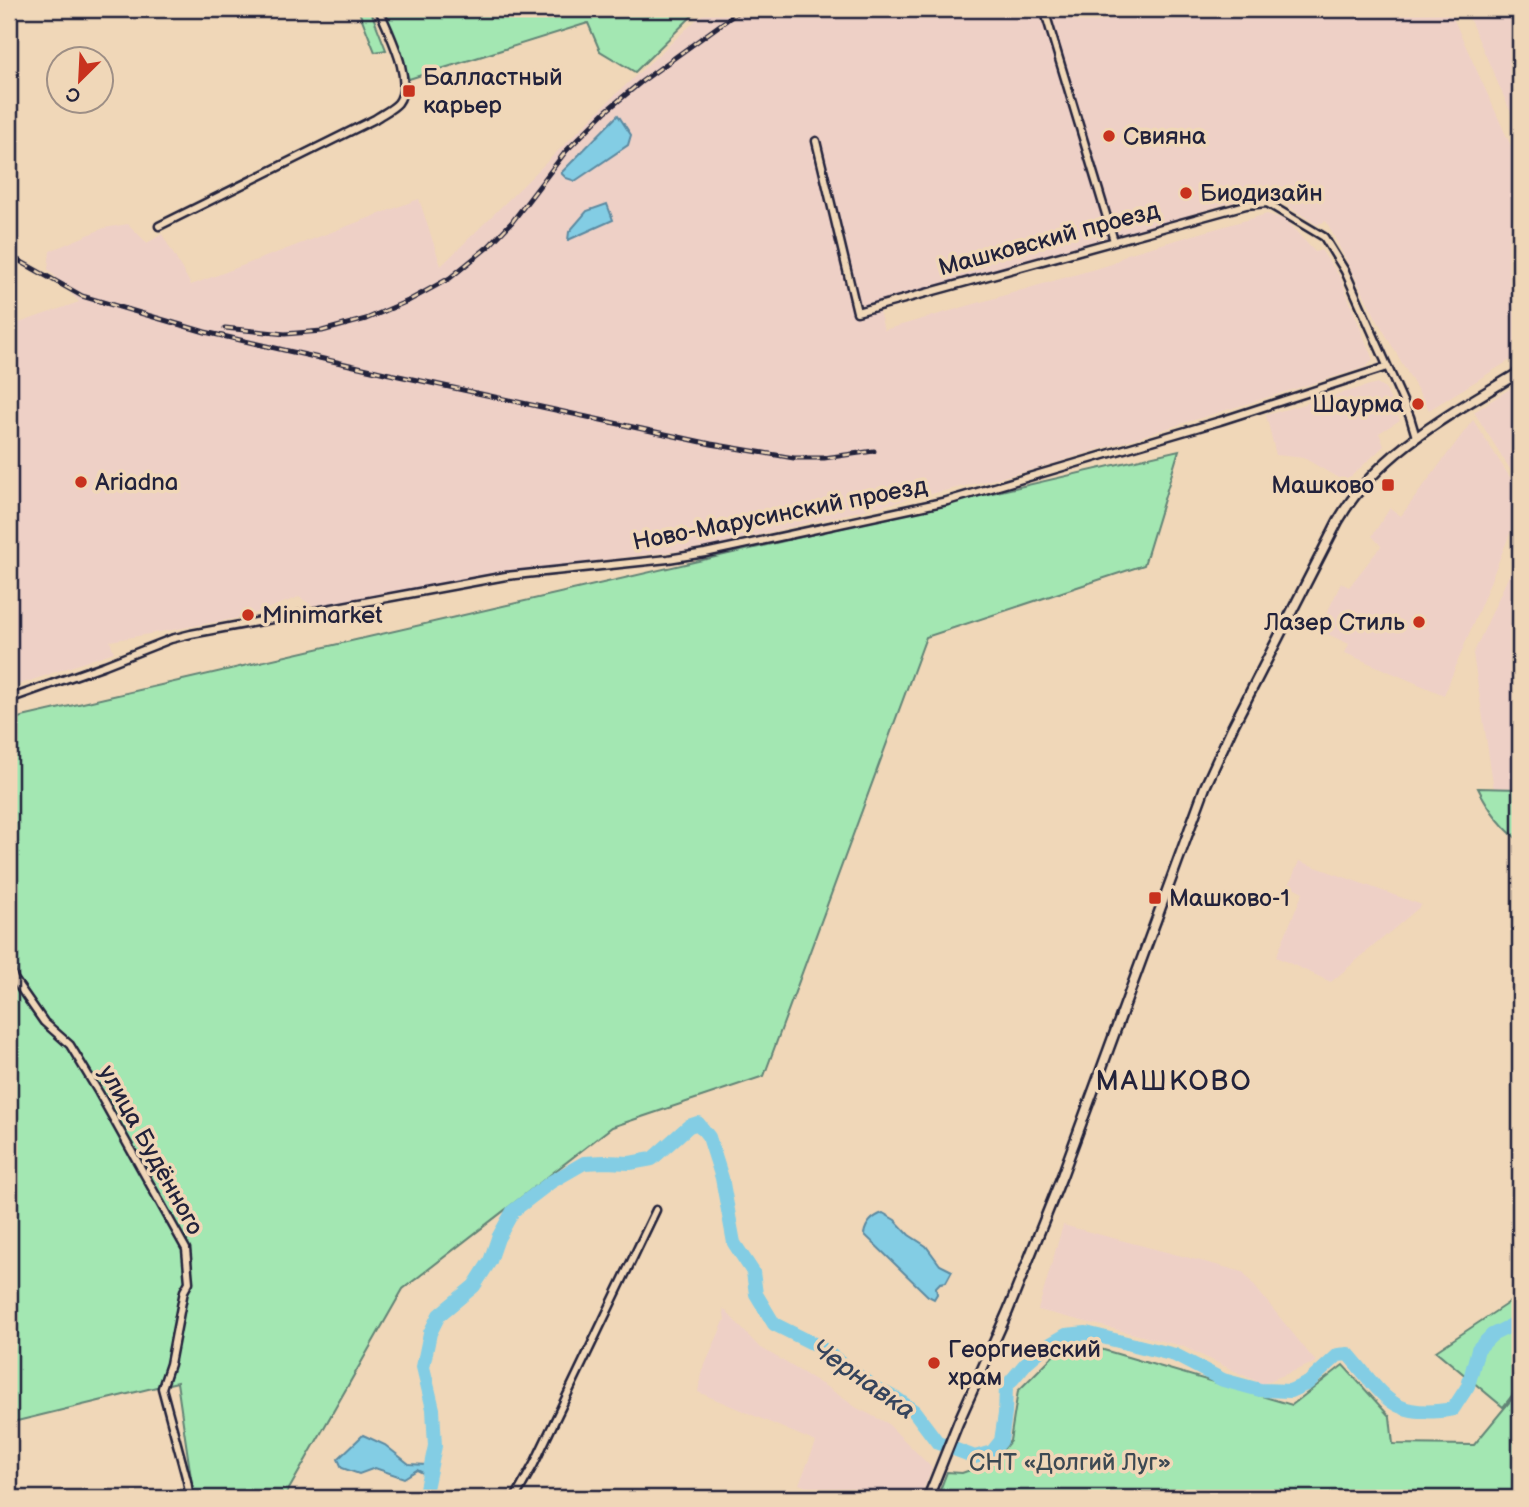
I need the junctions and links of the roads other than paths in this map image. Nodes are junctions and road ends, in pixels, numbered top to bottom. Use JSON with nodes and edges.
{"nodes":[{"id":1,"x":379,"y":9,"type":"edge"},
{"id":2,"x":1044,"y":9,"type":"edge"},
{"id":3,"x":816,"y":141,"type":"dead end"},
{"id":4,"x":159,"y":226,"type":"dead end"},
{"id":5,"x":1114,"y":241,"type":"junction"},
{"id":6,"x":1387,"y":367,"type":"junction"},
{"id":7,"x":1520,"y":372,"type":"edge"},
{"id":8,"x":1416,"y":437,"type":"junction"},
{"id":9,"x":9,"y":699,"type":"edge"},
{"id":10,"x":9,"y":965,"type":"edge"},
{"id":11,"x":656,"y":1210,"type":"dead end"},
{"id":12,"x":190,"y":1498,"type":"edge"},
{"id":13,"x":515,"y":1498,"type":"edge"},
{"id":14,"x":928,"y":1498,"type":"edge"}],
"edges":[{"from":1,"to":4,"type":"street"},
{"from":2,"to":5,"type":"street"},
{"from":3,"to":5,"type":"street","name":"Машковский проезд"},
{"from":5,"to":6,"type":"street","name":"Машковский проезд"},
{"from":6,"to":8,"type":"street","name":"Машковский проезд"},
{"from":6,"to":9,"type":"street","name":"Ново-Марусинский проезд"},
{"from":7,"to":8,"type":"street"},
{"from":8,"to":14,"type":"street"},
{"from":10,"to":12,"type":"street","name":"улица Будённого"},
{"from":11,"to":13,"type":"street"}]}
